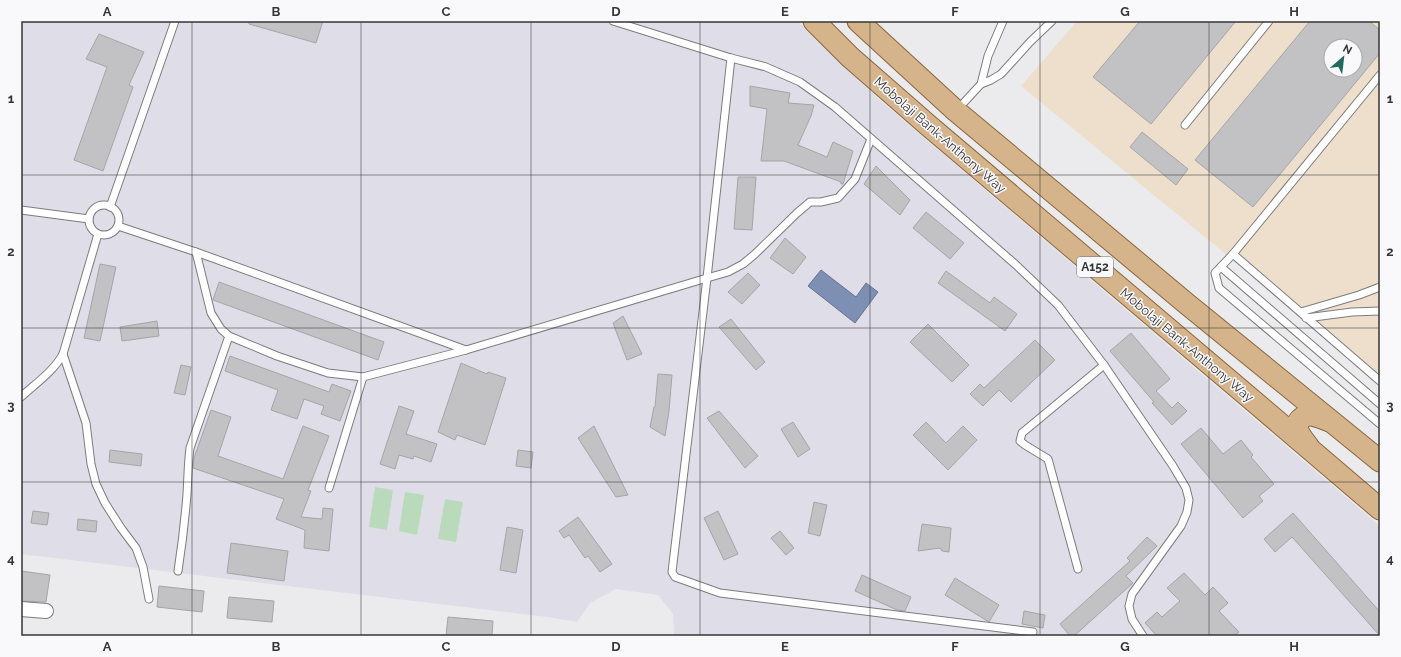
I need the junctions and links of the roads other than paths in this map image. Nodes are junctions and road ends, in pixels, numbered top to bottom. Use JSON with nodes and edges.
{"nodes":[{"id":1,"x":175,"y":21,"type":"edge"},
{"id":2,"x":613,"y":21,"type":"edge"},
{"id":3,"x":814,"y":21,"type":"edge"},
{"id":4,"x":858,"y":21,"type":"edge"},
{"id":5,"x":1003,"y":21,"type":"edge"},
{"id":6,"x":1052,"y":21,"type":"edge"},
{"id":7,"x":1269,"y":21,"type":"edge"},
{"id":8,"x":731,"y":58,"type":"junction"},
{"id":9,"x":1380,"y":75,"type":"edge"},
{"id":10,"x":981,"y":84,"type":"junction"},
{"id":11,"x":956,"y":111,"type":"junction"},
{"id":12,"x":1185,"y":125,"type":"dead end"},
{"id":13,"x":871,"y":139,"type":"junction"},
{"id":14,"x":110,"y":207,"type":"junction"},
{"id":15,"x":21,"y":210,"type":"edge"},
{"id":16,"x":89,"y":219,"type":"junction"},
{"id":17,"x":118,"y":226,"type":"junction"},
{"id":18,"x":98,"y":234,"type":"junction"},
{"id":19,"x":196,"y":252,"type":"junction"},
{"id":20,"x":1233,"y":254,"type":"junction"},
{"id":21,"x":1221,"y":267,"type":"junction"},
{"id":22,"x":707,"y":278,"type":"junction"},
{"id":23,"x":1380,"y":287,"type":"edge"},
{"id":24,"x":1380,"y":311,"type":"edge"},
{"id":25,"x":1301,"y":312,"type":"junction"},
{"id":26,"x":1306,"y":318,"type":"junction"},
{"id":27,"x":229,"y":336,"type":"junction"},
{"id":28,"x":466,"y":350,"type":"junction"},
{"id":29,"x":63,"y":354,"type":"junction"},
{"id":30,"x":1104,"y":365,"type":"junction"},
{"id":31,"x":1276,"y":377,"type":"junction"},
{"id":32,"x":363,"y":378,"type":"junction"},
{"id":33,"x":1380,"y":381,"type":"edge"},
{"id":34,"x":21,"y":397,"type":"edge"},
{"id":35,"x":1257,"y":404,"type":"junction"},
{"id":36,"x":1380,"y":404,"type":"edge"},
{"id":37,"x":1332,"y":422,"type":"junction"},
{"id":38,"x":1380,"y":424,"type":"edge"},
{"id":39,"x":1312,"y":451,"type":"junction"},
{"id":40,"x":1380,"y":461,"type":"edge"},
{"id":41,"x":330,"y":488,"type":"dead end"},
{"id":42,"x":1380,"y":509,"type":"edge"},
{"id":43,"x":1078,"y":569,"type":"dead end"},
{"id":44,"x":178,"y":571,"type":"dead end"},
{"id":45,"x":149,"y":599,"type":"dead end"},
{"id":46,"x":21,"y":609,"type":"edge"},
{"id":47,"x":46,"y":611,"type":"dead end"},
{"id":48,"x":1033,"y":632,"type":"dead end"},
{"id":49,"x":1143,"y":636,"type":"edge"}],
"edges":[{"from":1,"to":14,"type":"lane"},
{"from":2,"to":8,"type":"lane"},
{"from":3,"to":35,"type":"main road","name":"Mobolaji Bank-Anthony Way","number":"A152"},
{"from":4,"to":11,"type":"main road","number":"A152"},
{"from":5,"to":10,"type":"lane"},
{"from":6,"to":10,"type":"lane"},
{"from":7,"to":12,"type":"lane"},
{"from":8,"to":13,"type":"lane"},
{"from":8,"to":22,"type":"lane"},
{"from":9,"to":20,"type":"lane"},
{"from":10,"to":11,"type":"lane"},
{"from":11,"to":31,"type":"main road","number":"A152"},
{"from":13,"to":22,"type":"lane"},
{"from":13,"to":30,"type":"lane"},
{"from":14,"to":16,"type":"lane"},
{"from":14,"to":17,"type":"lane"},
{"from":15,"to":16,"type":"lane"},
{"from":16,"to":18,"type":"lane"},
{"from":17,"to":18,"type":"lane"},
{"from":17,"to":19,"type":"lane"},
{"from":18,"to":29,"type":"lane"},
{"from":19,"to":27,"type":"lane"},
{"from":19,"to":28,"type":"lane"},
{"from":20,"to":21,"type":"lane"},
{"from":20,"to":25,"type":"lane"},
{"from":21,"to":36,"type":"lane"},
{"from":21,"to":38,"type":"lane"},
{"from":22,"to":28,"type":"lane"},
{"from":22,"to":48,"type":"lane"},
{"from":23,"to":25,"type":"lane"},
{"from":24,"to":26,"type":"lane"},
{"from":25,"to":26,"type":"lane"},
{"from":26,"to":33,"type":"lane"},
{"from":27,"to":32,"type":"lane"},
{"from":27,"to":44,"type":"lane"},
{"from":28,"to":32,"type":"lane"},
{"from":29,"to":34,"type":"lane"},
{"from":29,"to":45,"type":"lane"},
{"from":30,"to":43,"type":"lane"},
{"from":30,"to":49,"type":"lane"},
{"from":31,"to":35,"type":"main road"},
{"from":31,"to":37,"type":"main road","number":"A152"},
{"from":32,"to":41,"type":"lane"},
{"from":35,"to":39,"type":"main road","name":"Mobolaji Bank-Anthony Way","number":"A152"},
{"from":37,"to":39,"type":"main road"},
{"from":37,"to":40,"type":"main road","number":"A152"},
{"from":39,"to":42,"type":"main road","name":"Mobolaji Bank-Anthony Way","number":"A152"},
{"from":46,"to":47,"type":"street"}]}
